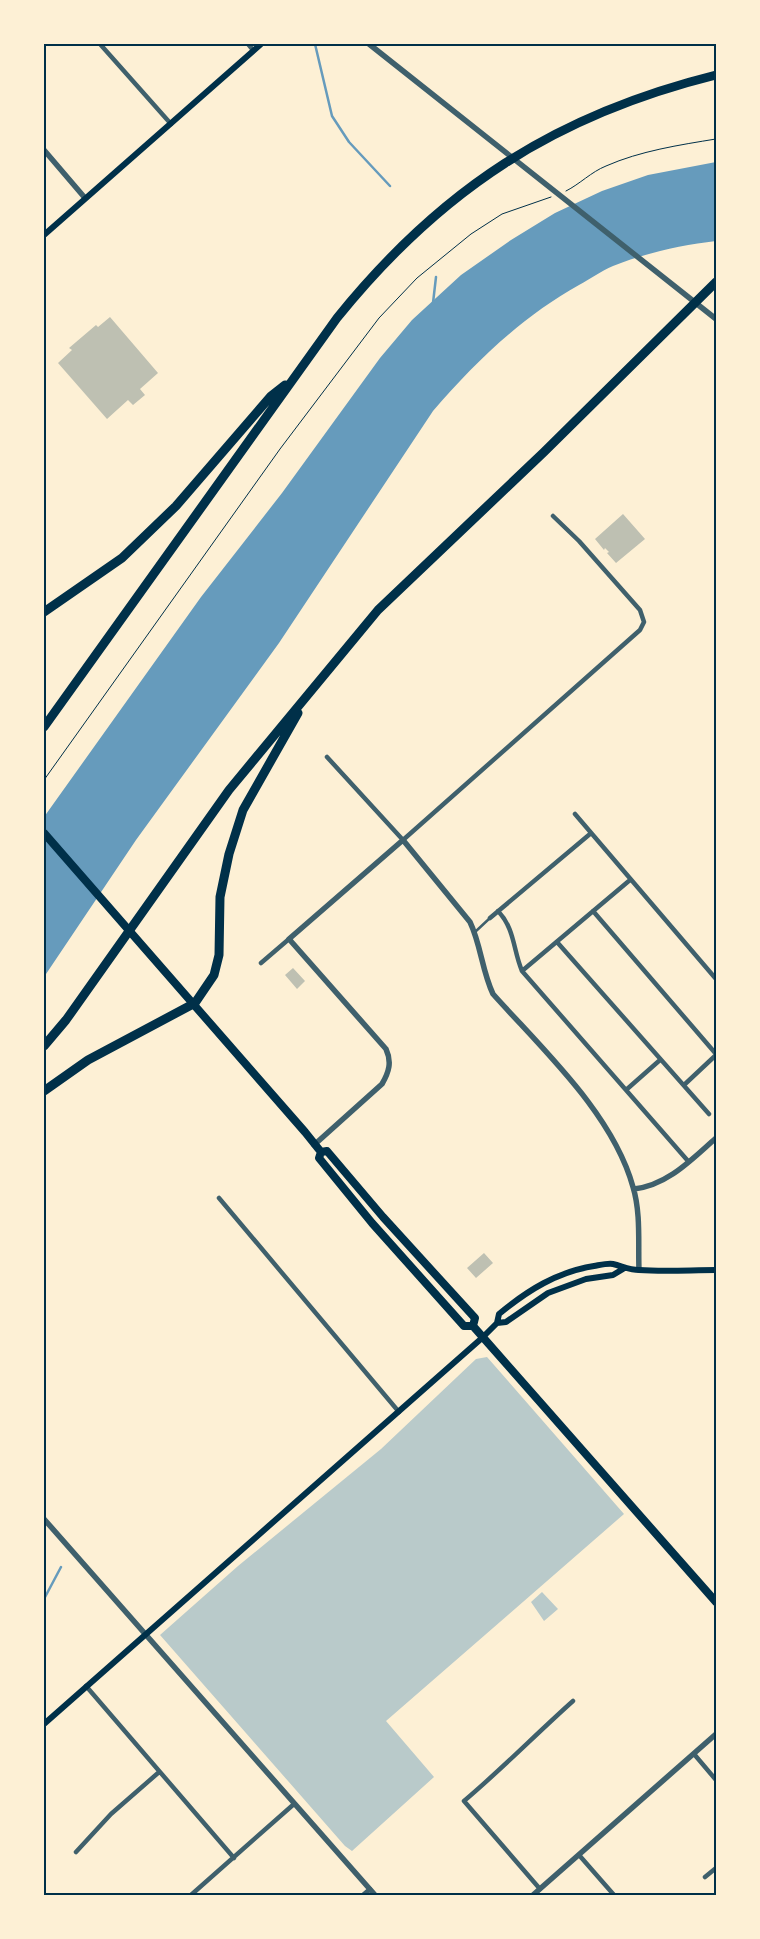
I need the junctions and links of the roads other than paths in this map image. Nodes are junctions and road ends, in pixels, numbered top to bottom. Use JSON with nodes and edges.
{"nodes":[{"id":1,"x":100,"y":44,"type":"edge"},
{"id":2,"x":248,"y":44,"type":"edge"},
{"id":3,"x":260,"y":44,"type":"edge"},
{"id":4,"x":369,"y":44,"type":"edge"},
{"id":5,"x":253,"y":50,"type":"junction"},
{"id":6,"x":716,"y":74,"type":"edge"},
{"id":7,"x":171,"y":124,"type":"junction"},
{"id":8,"x":44,"y":150,"type":"edge"},
{"id":9,"x":85,"y":198,"type":"junction"},
{"id":10,"x":44,"y":235,"type":"edge"},
{"id":11,"x":716,"y":282,"type":"edge"},
{"id":12,"x":716,"y":287,"type":"edge"},
{"id":13,"x":692,"y":304,"type":"junction"},
{"id":14,"x":716,"y":319,"type":"edge"},
{"id":15,"x":295,"y":377,"type":"junction"},
{"id":16,"x":553,"y":516,"type":"dead end"},
{"id":17,"x":44,"y":612,"type":"edge"},
{"id":18,"x":313,"y":689,"type":"junction"},
{"id":19,"x":44,"y":727,"type":"edge"},
{"id":20,"x":327,"y":757,"type":"dead end"},
{"id":21,"x":575,"y":814,"type":"dead end"},
{"id":22,"x":44,"y":833,"type":"edge"},
{"id":23,"x":590,"y":834,"type":"junction"},
{"id":24,"x":403,"y":840,"type":"junction"},
{"id":25,"x":630,"y":880,"type":"junction"},
{"id":26,"x":593,"y":911,"type":"junction"},
{"id":27,"x":498,"y":912,"type":"junction"},
{"id":28,"x":490,"y":918,"type":"joint"},
{"id":29,"x":475,"y":932,"type":"junction"},
{"id":30,"x":289,"y":939,"type":"junction"},
{"id":31,"x":557,"y":942,"type":"junction"},
{"id":32,"x":261,"y":963,"type":"dead end"},
{"id":33,"x":522,"y":971,"type":"junction"},
{"id":34,"x":716,"y":979,"type":"edge"},
{"id":35,"x":195,"y":1003,"type":"junction"},
{"id":36,"x":44,"y":1046,"type":"edge"},
{"id":37,"x":716,"y":1054,"type":"edge"},
{"id":38,"x":660,"y":1060,"type":"junction"},
{"id":39,"x":684,"y":1085,"type":"junction"},
{"id":40,"x":44,"y":1090,"type":"edge"},
{"id":41,"x":626,"y":1090,"type":"junction"},
{"id":42,"x":709,"y":1114,"type":"dead end"},
{"id":43,"x":716,"y":1138,"type":"edge"},
{"id":44,"x":314,"y":1145,"type":"junction"},
{"id":45,"x":321,"y":1152,"type":"junction"},
{"id":46,"x":688,"y":1161,"type":"junction"},
{"id":47,"x":634,"y":1189,"type":"junction"},
{"id":48,"x":218,"y":1198,"type":"dead end"},
{"id":49,"x":623,"y":1269,"type":"junction"},
{"id":50,"x":639,"y":1270,"type":"junction"},
{"id":51,"x":716,"y":1270,"type":"edge"},
{"id":52,"x":497,"y":1323,"type":"junction"},
{"id":53,"x":473,"y":1326,"type":"junction"},
{"id":54,"x":482,"y":1338,"type":"junction"},
{"id":55,"x":399,"y":1412,"type":"junction"},
{"id":56,"x":44,"y":1518,"type":"edge"},
{"id":57,"x":716,"y":1602,"type":"edge"},
{"id":58,"x":146,"y":1634,"type":"junction"},
{"id":59,"x":86,"y":1686,"type":"junction"},
{"id":60,"x":573,"y":1700,"type":"dead end"},
{"id":61,"x":44,"y":1724,"type":"edge"},
{"id":62,"x":716,"y":1734,"type":"edge"},
{"id":63,"x":694,"y":1754,"type":"junction"},
{"id":64,"x":158,"y":1773,"type":"junction"},
{"id":65,"x":716,"y":1780,"type":"edge"},
{"id":66,"x":294,"y":1804,"type":"junction"},
{"id":67,"x":76,"y":1852,"type":"dead end"},
{"id":68,"x":579,"y":1855,"type":"junction"},
{"id":69,"x":234,"y":1858,"type":"junction"},
{"id":70,"x":716,"y":1868,"type":"edge"},
{"id":71,"x":705,"y":1877,"type":"dead end"},
{"id":72,"x":370,"y":1889,"type":"junction"},
{"id":73,"x":540,"y":1889,"type":"junction"},
{"id":74,"x":191,"y":1895,"type":"edge"},
{"id":75,"x":364,"y":1895,"type":"edge"},
{"id":76,"x":375,"y":1895,"type":"edge"},
{"id":77,"x":533,"y":1895,"type":"edge"},
{"id":78,"x":614,"y":1895,"type":"edge"}],
"edges":[{"from":1,"to":7,"type":"street"},
{"from":2,"to":5,"type":"street"},
{"from":3,"to":5,"type":"main road"},
{"from":4,"to":14,"type":"street"},
{"from":5,"to":7,"type":"main road"},
{"from":6,"to":15,"type":"highway"},
{"from":7,"to":9,"type":"main road"},
{"from":8,"to":9,"type":"street"},
{"from":9,"to":10,"type":"main road"},
{"from":11,"to":13,"type":"highway"},
{"from":12,"to":13,"type":"highway"},
{"from":13,"to":18,"type":"highway"},
{"from":15,"to":17,"type":"highway"},
{"from":15,"to":19,"type":"highway"},
{"from":16,"to":24,"type":"street"},
{"from":18,"to":35,"type":"highway"},
{"from":18,"to":36,"type":"highway"},
{"from":20,"to":24,"type":"street"},
{"from":21,"to":23,"type":"street"},
{"from":22,"to":35,"type":"main road"},
{"from":23,"to":25,"type":"street"},
{"from":23,"to":27,"type":"street"},
{"from":24,"to":29,"type":"street"},
{"from":24,"to":30,"type":"street"},
{"from":25,"to":26,"type":"street"},
{"from":25,"to":34,"type":"street"},
{"from":26,"to":31,"type":"street"},
{"from":26,"to":37,"type":"street"},
{"from":27,"to":28,"type":"street"},
{"from":27,"to":33,"type":"street"},
{"from":28,"to":29,"type":"lane"},
{"from":29,"to":47,"type":"street"},
{"from":30,"to":32,"type":"street"},
{"from":30,"to":44,"type":"street"},
{"from":31,"to":33,"type":"street"},
{"from":31,"to":38,"type":"street"},
{"from":33,"to":41,"type":"street"},
{"from":35,"to":40,"type":"highway"},
{"from":35,"to":44,"type":"main road"},
{"from":37,"to":39,"type":"street"},
{"from":38,"to":39,"type":"street"},
{"from":38,"to":41,"type":"street"},
{"from":39,"to":42,"type":"street"},
{"from":41,"to":46,"type":"street"},
{"from":43,"to":46,"type":"street"},
{"from":44,"to":45,"type":"main road"},
{"from":45,"to":53,"type":"main road"},
{"from":45,"to":53,"type":"main road"},
{"from":46,"to":47,"type":"street"},
{"from":47,"to":50,"type":"street"},
{"from":48,"to":55,"type":"street"},
{"from":49,"to":50,"type":"main road"},
{"from":49,"to":52,"type":"main road"},
{"from":49,"to":52,"type":"main road"},
{"from":50,"to":51,"type":"main road"},
{"from":52,"to":54,"type":"main road"},
{"from":53,"to":54,"type":"main road"},
{"from":54,"to":55,"type":"main road"},
{"from":54,"to":57,"type":"main road"},
{"from":55,"to":58,"type":"main road"},
{"from":56,"to":58,"type":"street"},
{"from":58,"to":59,"type":"main road"},
{"from":58,"to":66,"type":"street"},
{"from":59,"to":61,"type":"main road"},
{"from":59,"to":64,"type":"street"},
{"from":60,"to":73,"type":"street"},
{"from":62,"to":63,"type":"street"},
{"from":63,"to":65,"type":"street"},
{"from":63,"to":68,"type":"street"},
{"from":64,"to":67,"type":"street"},
{"from":64,"to":69,"type":"street"},
{"from":66,"to":69,"type":"street"},
{"from":66,"to":72,"type":"street"},
{"from":68,"to":73,"type":"street"},
{"from":68,"to":78,"type":"street"},
{"from":69,"to":74,"type":"street"},
{"from":70,"to":71,"type":"street"},
{"from":72,"to":75,"type":"street"},
{"from":72,"to":76,"type":"street"},
{"from":73,"to":77,"type":"street"}]}
